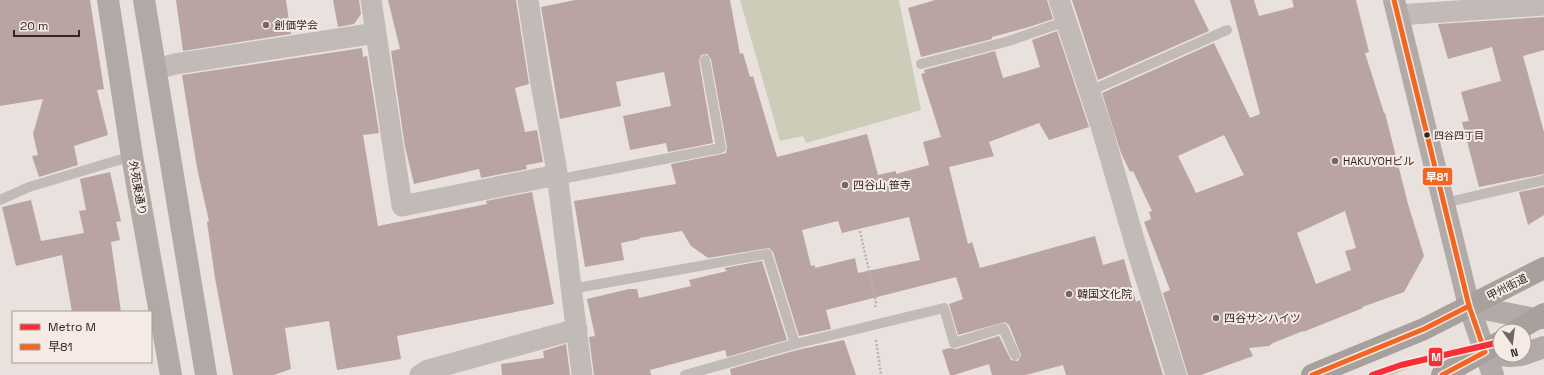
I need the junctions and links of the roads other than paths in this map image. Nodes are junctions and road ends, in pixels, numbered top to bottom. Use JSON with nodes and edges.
{"nodes":[{"id":1,"x":108,"y":0,"type":"edge"},
{"id":2,"x":144,"y":0,"type":"edge"},
{"id":3,"x":371,"y":0,"type":"edge"},
{"id":4,"x":528,"y":0,"type":"edge"},
{"id":5,"x":1059,"y":0,"type":"edge"},
{"id":6,"x":1544,"y":5,"type":"edge"},
{"id":7,"x":1396,"y":7,"type":"edge"},
{"id":8,"x":1066,"y":21,"type":"junction"},
{"id":9,"x":1227,"y":30,"type":"dead end"},
{"id":10,"x":376,"y":33,"type":"junction"},
{"id":11,"x":705,"y":60,"type":"dead end"},
{"id":12,"x":921,"y":64,"type":"dead end"},
{"id":13,"x":156,"y":69,"type":"junction"},
{"id":14,"x":1090,"y":91,"type":"junction"},
{"id":15,"x":132,"y":156,"type":"junction"},
{"id":16,"x":557,"y":175,"type":"junction"},
{"id":17,"x":1544,"y":180,"type":"edge"},
{"id":18,"x":0,"y":200,"type":"edge"},
{"id":19,"x":1444,"y":203,"type":"junction"},
{"id":20,"x":1544,"y":268,"type":"edge"},
{"id":21,"x":571,"y":289,"type":"junction"},
{"id":22,"x":1469,"y":306,"type":"junction"},
{"id":23,"x":1541,"y":317,"type":"edge"},
{"id":24,"x":1530,"y":323,"type":"edge"},
{"id":25,"x":576,"y":329,"type":"junction"},
{"id":26,"x":795,"y":344,"type":"junction"},
{"id":27,"x":1492,"y":344,"type":"edge"},
{"id":28,"x":1544,"y":347,"type":"edge"},
{"id":29,"x":1532,"y":351,"type":"edge"},
{"id":30,"x":1492,"y":353,"type":"edge"},
{"id":31,"x":1015,"y":355,"type":"dead end"},
{"id":32,"x":1494,"y":363,"type":"edge"},
{"id":33,"x":1502,"y":363,"type":"edge"},
{"id":34,"x":171,"y":375,"type":"edge"},
{"id":35,"x":206,"y":375,"type":"edge"},
{"id":36,"x":420,"y":375,"type":"edge"},
{"id":37,"x":582,"y":375,"type":"edge"},
{"id":38,"x":685,"y":375,"type":"edge"},
{"id":39,"x":1176,"y":375,"type":"edge"},
{"id":40,"x":1312,"y":375,"type":"edge"},
{"id":41,"x":1442,"y":375,"type":"edge"},
{"id":42,"x":1493,"y":375,"type":"edge"},
{"id":43,"x":1508,"y":375,"type":"edge"}],
"edges":[{"from":1,"to":15,"type":"main road","name":"外苑東通り"},
{"from":2,"to":13,"type":"main road"},
{"from":3,"to":10,"type":"street"},
{"from":4,"to":16,"type":"street"},
{"from":5,"to":8,"type":"street"},
{"from":6,"to":7,"type":"street"},
{"from":7,"to":19,"type":"main road"},
{"from":8,"to":12,"type":"lane"},
{"from":8,"to":14,"type":"street"},
{"from":9,"to":14,"type":"lane"},
{"from":10,"to":13,"type":"street"},
{"from":10,"to":16,"type":"street"},
{"from":11,"to":16,"type":"lane"},
{"from":13,"to":35,"type":"main road"},
{"from":14,"to":39,"type":"street"},
{"from":15,"to":18,"type":"lane"},
{"from":15,"to":34,"type":"main road","name":"外苑東通り"},
{"from":16,"to":21,"type":"street"},
{"from":17,"to":19,"type":"lane"},
{"from":19,"to":22,"type":"main road"},
{"from":20,"to":22,"type":"highway","name":"甲州街道"},
{"from":21,"to":25,"type":"street"},
{"from":21,"to":26,"type":"lane"},
{"from":22,"to":23,"type":"main road"},
{"from":22,"to":27,"type":"main road"},
{"from":22,"to":40,"type":"highway","name":"甲州街道"},
{"from":23,"to":24,"type":"highway"},
{"from":25,"to":36,"type":"street"},
{"from":25,"to":37,"type":"street"},
{"from":26,"to":31,"type":"lane"},
{"from":26,"to":38,"type":"lane"},
{"from":28,"to":29,"type":"main road"},
{"from":30,"to":41,"type":"highway"},
{"from":32,"to":42,"type":"main road"},
{"from":33,"to":43,"type":"main road"}]}
